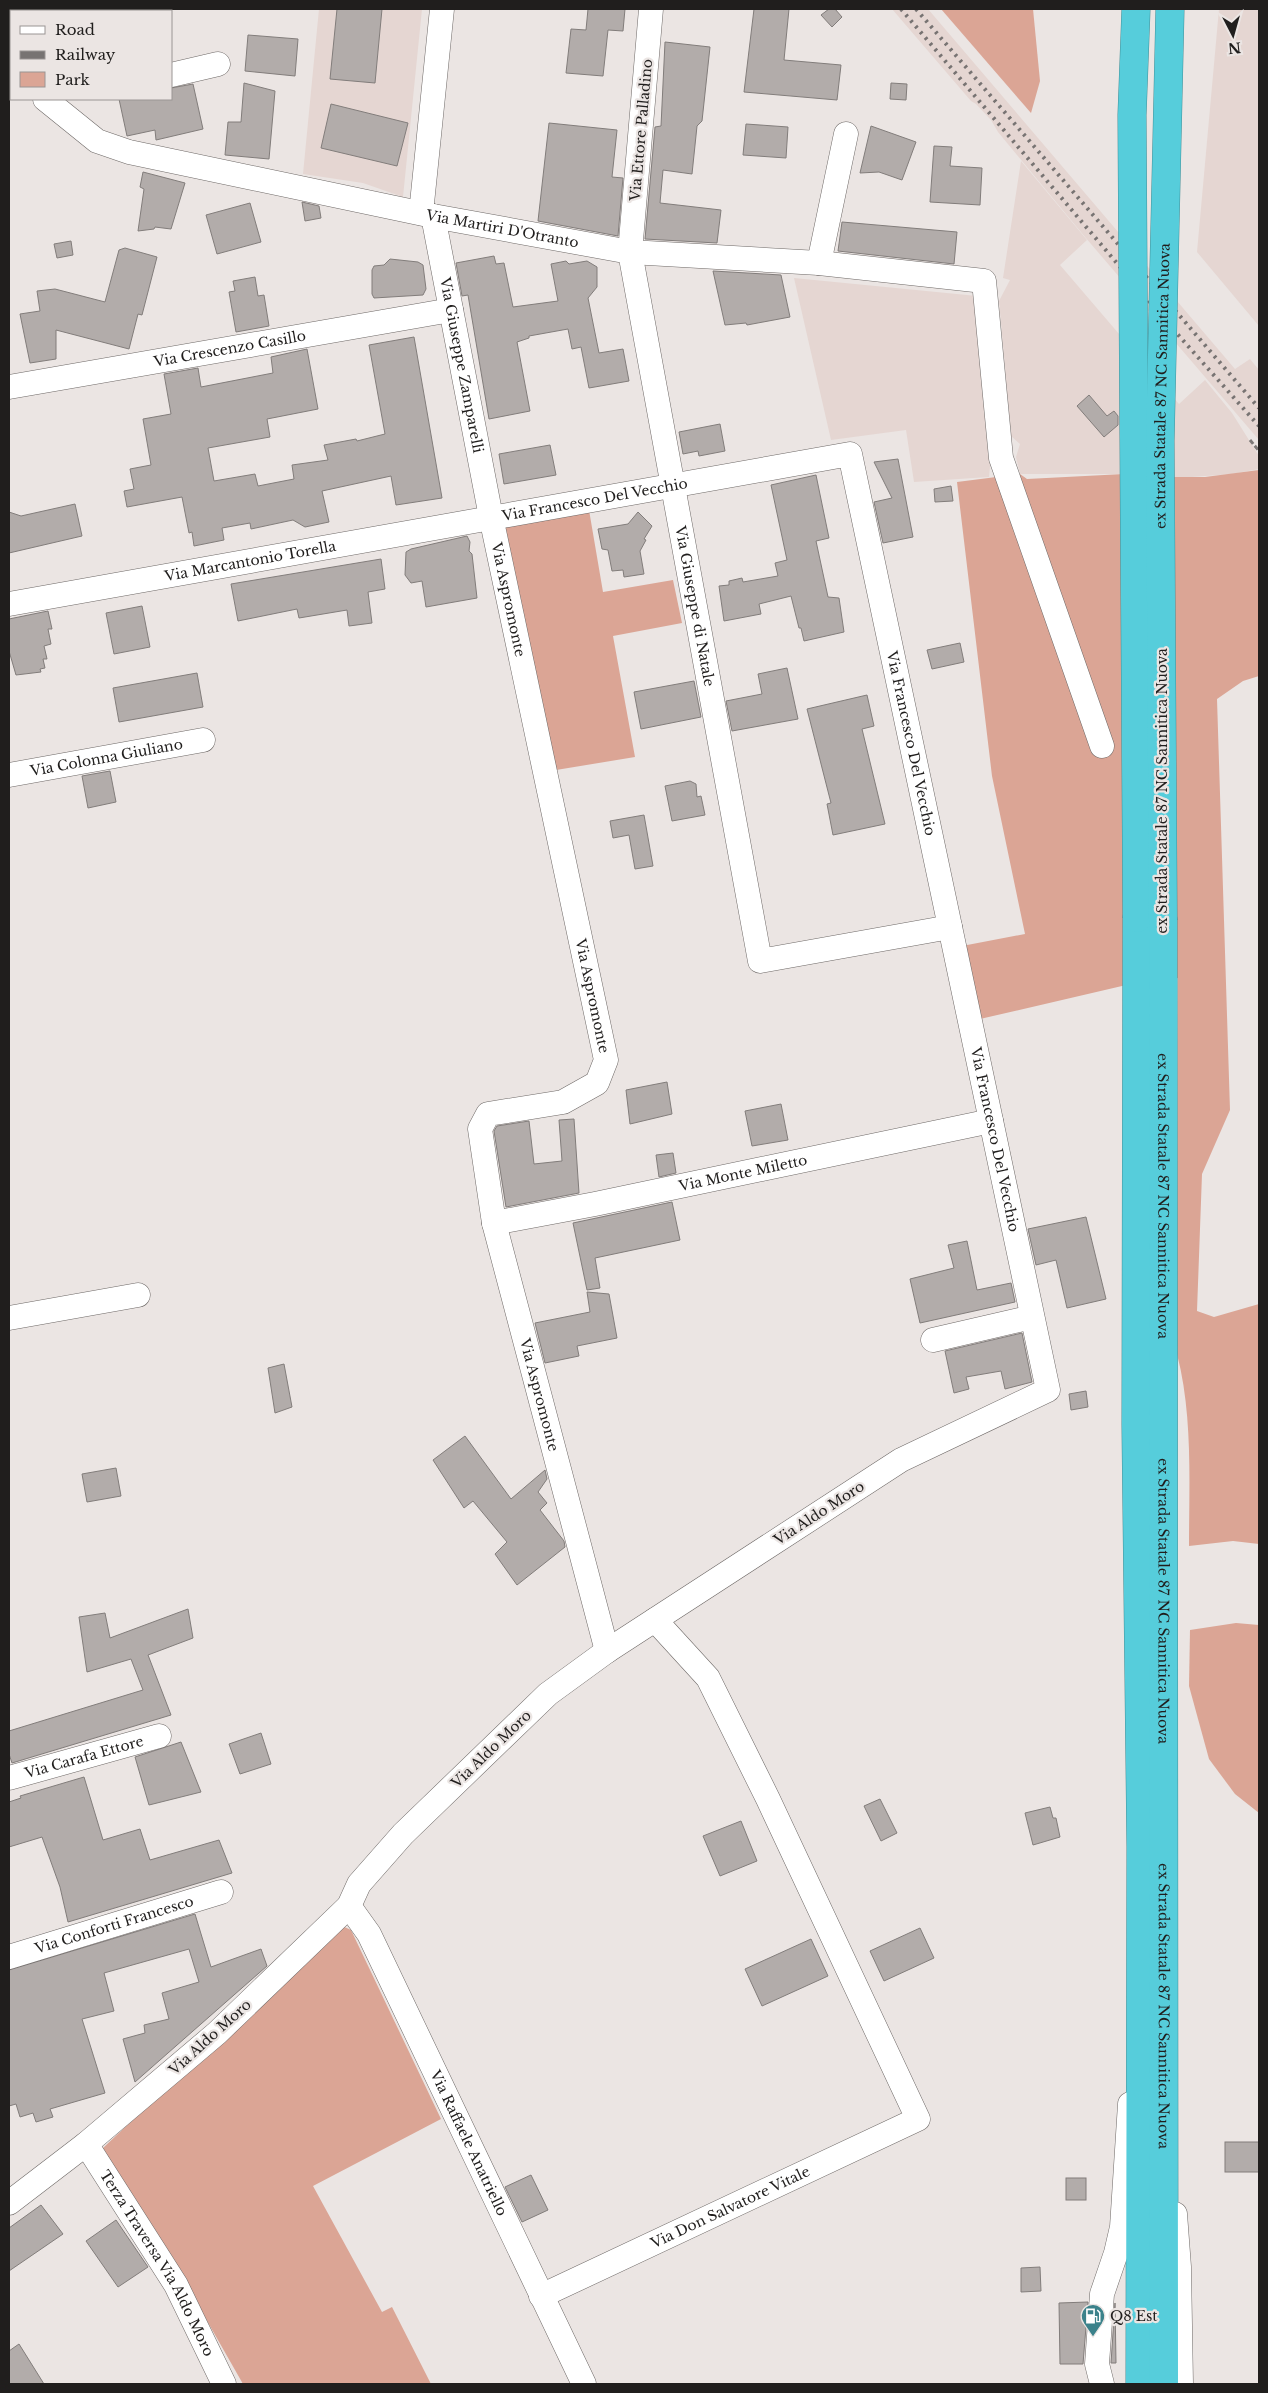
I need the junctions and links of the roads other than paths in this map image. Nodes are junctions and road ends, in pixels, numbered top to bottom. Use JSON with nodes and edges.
{"nodes":[{"id":1,"x":442,"y":9,"type":"edge"},
{"id":2,"x":651,"y":9,"type":"edge"},
{"id":3,"x":1136,"y":9,"type":"edge"},
{"id":4,"x":1170,"y":9,"type":"edge"},
{"id":5,"x":218,"y":64,"type":"dead end"},
{"id":6,"x":172,"y":75,"type":"edge"},
{"id":7,"x":53,"y":100,"type":"edge"},
{"id":8,"x":846,"y":134,"type":"dead end"},
{"id":9,"x":427,"y":214,"type":"junction"},
{"id":10,"x":630,"y":252,"type":"junction"},
{"id":11,"x":819,"y":263,"type":"junction"},
{"id":12,"x":451,"y":310,"type":"junction"},
{"id":13,"x":9,"y":387,"type":"edge"},
{"id":14,"x":672,"y":485,"type":"junction"},
{"id":15,"x":491,"y":517,"type":"junction"},
{"id":16,"x":9,"y":604,"type":"edge"},
{"id":17,"x":203,"y":740,"type":"dead end"},
{"id":18,"x":1102,"y":746,"type":"dead end"},
{"id":19,"x":9,"y":776,"type":"edge"},
{"id":20,"x":1150,"y":919,"type":"junction"},
{"id":21,"x":950,"y":927,"type":"junction"},
{"id":22,"x":991,"y":1121,"type":"junction"},
{"id":23,"x":494,"y":1223,"type":"junction"},
{"id":24,"x":138,"y":1295,"type":"dead end"},
{"id":25,"x":1032,"y":1317,"type":"junction"},
{"id":26,"x":9,"y":1318,"type":"edge"},
{"id":27,"x":933,"y":1340,"type":"dead end"},
{"id":28,"x":1048,"y":1390,"type":"joint"},
{"id":29,"x":655,"y":1620,"type":"junction"},
{"id":30,"x":606,"y":1651,"type":"junction"},
{"id":31,"x":159,"y":1736,"type":"dead end"},
{"id":32,"x":9,"y":1778,"type":"edge"},
{"id":33,"x":221,"y":1892,"type":"dead end"},
{"id":34,"x":349,"y":1906,"type":"junction"},
{"id":35,"x":9,"y":1957,"type":"edge"},
{"id":36,"x":1140,"y":2023,"type":"junction"},
{"id":37,"x":1164,"y":2124,"type":"junction"},
{"id":38,"x":86,"y":2144,"type":"junction"},
{"id":39,"x":9,"y":2203,"type":"edge"},
{"id":40,"x":541,"y":2296,"type":"junction"},
{"id":41,"x":224,"y":2384,"type":"edge"},
{"id":42,"x":584,"y":2384,"type":"edge"},
{"id":43,"x":1102,"y":2384,"type":"edge"},
{"id":44,"x":1140,"y":2384,"type":"edge"},
{"id":45,"x":1164,"y":2384,"type":"edge"},
{"id":46,"x":1182,"y":2384,"type":"edge"}],
"edges":[{"from":1,"to":9,"type":"street","name":"Via Giuseppe Zamparelli"},
{"from":2,"to":10,"type":"street","name":"Via Ettore Palladino"},
{"from":3,"to":20,"type":"highway","name":"ex Strada Statale 87 NC Sannitica Nuova","bridge":true},
{"from":4,"to":20,"type":"highway","name":"ex Strada Statale 87 NC Sannitica Nuova","bridge":true},
{"from":5,"to":6,"type":"street"},
{"from":7,"to":9,"type":"street","name":"Via Martiri D'Otranto"},
{"from":8,"to":11,"type":"street"},
{"from":9,"to":10,"type":"street","name":"Via Martiri D'Otranto"},
{"from":9,"to":12,"type":"street","name":"Via Giuseppe Zamparelli"},
{"from":10,"to":11,"type":"street","name":"Via Martiri D'Otranto"},
{"from":10,"to":14,"type":"street","name":"Via Giuseppe di Natale"},
{"from":11,"to":18,"type":"street","name":"Via Martiri D'Otranto"},
{"from":12,"to":13,"type":"street","name":"Via Crescenzo Casillo"},
{"from":12,"to":15,"type":"street","name":"Via Giuseppe Zamparelli"},
{"from":14,"to":15,"type":"street","name":"Via Francesco Del Vecchio"},
{"from":14,"to":21,"type":"street","name":"Via Francesco Del Vecchio"},
{"from":14,"to":21,"type":"street","name":"Via Giuseppe di Natale"},
{"from":15,"to":16,"type":"street","name":"Via Marcantonio Torella"},
{"from":15,"to":23,"type":"street","name":"Via Aspromonte"},
{"from":17,"to":19,"type":"street","name":"Via Colonna Giuliano"},
{"from":20,"to":36,"type":"highway","name":"ex Strada Statale 87 NC Sannitica Nuova"},
{"from":20,"to":37,"type":"highway","name":"ex Strada Statale 87 NC Sannitica Nuova"},
{"from":21,"to":22,"type":"street","name":"Via Francesco Del Vecchio"},
{"from":22,"to":23,"type":"street","name":"Via Monte Miletto"},
{"from":22,"to":25,"type":"street","name":"Via Francesco Del Vecchio"},
{"from":23,"to":30,"type":"street","name":"Via Aspromonte"},
{"from":24,"to":26,"type":"street"},
{"from":25,"to":27,"type":"street"},
{"from":25,"to":28,"type":"street","name":"Via Francesco Del Vecchio"},
{"from":28,"to":29,"type":"street","name":"Via Aldo Moro"},
{"from":29,"to":30,"type":"street","name":"Via Aldo Moro"},
{"from":29,"to":40,"type":"street","name":"Via Don Salvatore Vitale"},
{"from":30,"to":34,"type":"street","name":"Via Aldo Moro"},
{"from":31,"to":32,"type":"street","name":"Via Carafa Ettore"},
{"from":33,"to":35,"type":"street","name":"Via Conforti Francesco"},
{"from":34,"to":38,"type":"street","name":"Via Aldo Moro"},
{"from":34,"to":40,"type":"street","name":"Via Raffaele Anatriello"},
{"from":36,"to":43,"type":"street"},
{"from":36,"to":44,"type":"highway","name":"ex Strada Statale 87 NC Sannitica Nuova"},
{"from":37,"to":45,"type":"highway","name":"ex Strada Statale 87 NC Sannitica Nuova"},
{"from":37,"to":46,"type":"street"},
{"from":38,"to":39,"type":"street","name":"Via Aldo Moro"},
{"from":38,"to":41,"type":"street","name":"Terza Traversa Via Aldo Moro"},
{"from":40,"to":42,"type":"street","name":"Via Raffaele Anatriello"}]}
